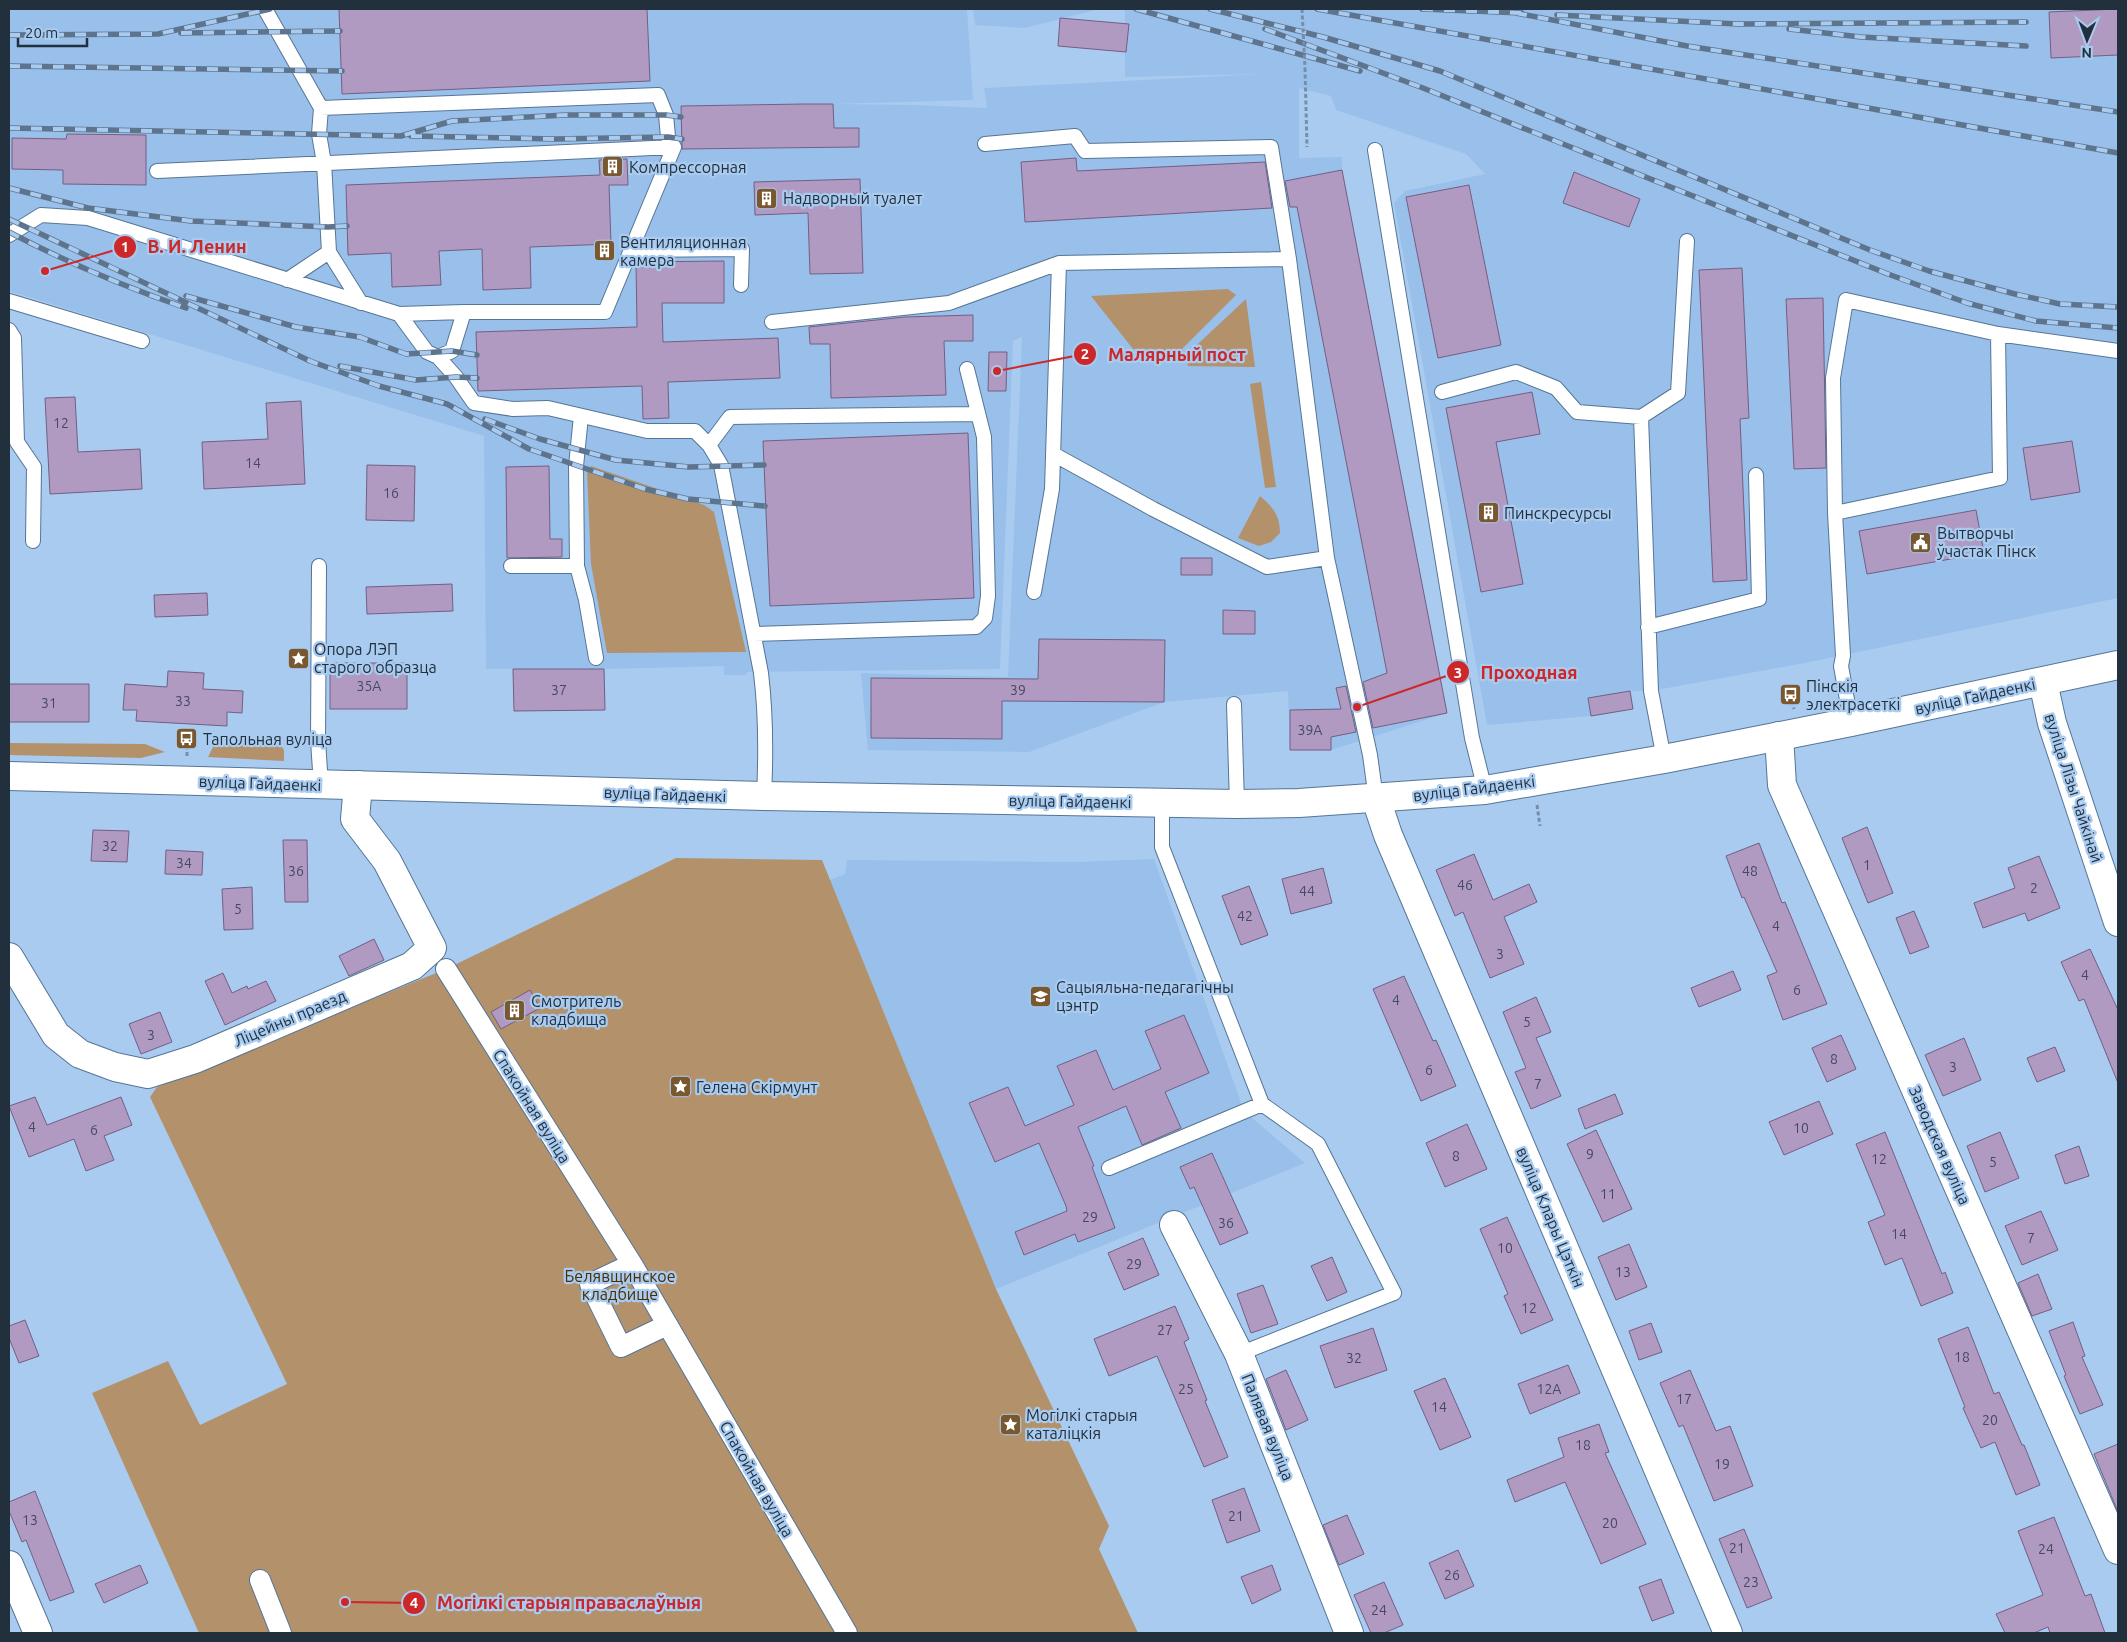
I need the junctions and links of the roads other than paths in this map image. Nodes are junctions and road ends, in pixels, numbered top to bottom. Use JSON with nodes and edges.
{"nodes":[{"id":1,"x":265,"y":9,"type":"edge"},
{"id":2,"x":322,"y":108,"type":"junction"},
{"id":3,"x":985,"y":144,"type":"dead end"},
{"id":4,"x":674,"y":147,"type":"junction"},
{"id":5,"x":1374,"y":150,"type":"dead end"},
{"id":6,"x":324,"y":163,"type":"junction"},
{"id":7,"x":157,"y":172,"type":"dead end"},
{"id":8,"x":9,"y":235,"type":"edge"},
{"id":9,"x":1687,"y":241,"type":"dead end"},
{"id":10,"x":632,"y":250,"type":"junction"},
{"id":11,"x":329,"y":252,"type":"junction"},
{"id":12,"x":1289,"y":260,"type":"junction"},
{"id":13,"x":1059,"y":263,"type":"junction"},
{"id":14,"x":287,"y":280,"type":"junction"},
{"id":15,"x":741,"y":285,"type":"dead end"},
{"id":16,"x":9,"y":301,"type":"edge"},
{"id":17,"x":361,"y":303,"type":"junction"},
{"id":18,"x":464,"y":312,"type":"junction"},
{"id":19,"x":399,"y":314,"type":"junction"},
{"id":20,"x":772,"y":322,"type":"dead end"},
{"id":21,"x":9,"y":330,"type":"edge"},
{"id":22,"x":1998,"y":334,"type":"junction"},
{"id":23,"x":142,"y":341,"type":"dead end"},
{"id":24,"x":2118,"y":351,"type":"edge"},
{"id":25,"x":438,"y":357,"type":"junction"},
{"id":26,"x":967,"y":369,"type":"dead end"},
{"id":27,"x":1442,"y":392,"type":"dead end"},
{"id":28,"x":978,"y":414,"type":"junction"},
{"id":29,"x":581,"y":416,"type":"junction"},
{"id":30,"x":1640,"y":417,"type":"junction"},
{"id":31,"x":710,"y":445,"type":"junction"},
{"id":32,"x":1055,"y":456,"type":"junction"},
{"id":33,"x":1756,"y":475,"type":"dead end"},
{"id":34,"x":1835,"y":513,"type":"junction"},
{"id":35,"x":33,"y":541,"type":"dead end"},
{"id":36,"x":1327,"y":558,"type":"junction"},
{"id":37,"x":319,"y":566,"type":"dead end"},
{"id":38,"x":510,"y":566,"type":"dead end"},
{"id":39,"x":577,"y":566,"type":"junction"},
{"id":40,"x":1034,"y":592,"type":"dead end"},
{"id":41,"x":1648,"y":627,"type":"junction"},
{"id":42,"x":754,"y":634,"type":"junction"},
{"id":43,"x":596,"y":658,"type":"dead end"},
{"id":44,"x":2118,"y":665,"type":"edge"},
{"id":45,"x":2043,"y":682,"type":"junction"},
{"id":46,"x":1234,"y":704,"type":"dead end"},
{"id":47,"x":1851,"y":722,"type":"junction"},
{"id":48,"x":1780,"y":736,"type":"junction"},
{"id":49,"x":1664,"y":759,"type":"junction"},
{"id":50,"x":9,"y":776,"type":"edge"},
{"id":51,"x":321,"y":784,"type":"junction"},
{"id":52,"x":358,"y":785,"type":"junction"},
{"id":53,"x":1485,"y":790,"type":"junction"},
{"id":54,"x":764,"y":796,"type":"junction"},
{"id":55,"x":1376,"y":799,"type":"junction"},
{"id":56,"x":1162,"y":803,"type":"junction"},
{"id":57,"x":1237,"y":804,"type":"junction"},
{"id":58,"x":2118,"y":922,"type":"edge"},
{"id":59,"x":9,"y":957,"type":"edge"},
{"id":60,"x":439,"y":959,"type":"junction"},
{"id":61,"x":1262,"y":1104,"type":"junction"},
{"id":62,"x":1109,"y":1168,"type":"dead end"},
{"id":63,"x":1174,"y":1226,"type":"dead end"},
{"id":64,"x":632,"y":1264,"type":"junction"},
{"id":65,"x":667,"y":1325,"type":"junction"},
{"id":66,"x":1238,"y":1354,"type":"junction"},
{"id":67,"x":2118,"y":1550,"type":"edge"},
{"id":68,"x":9,"y":1565,"type":"edge"},
{"id":69,"x":260,"y":1580,"type":"dead end"},
{"id":70,"x":38,"y":1633,"type":"edge"},
{"id":71,"x":281,"y":1633,"type":"edge"},
{"id":72,"x":847,"y":1633,"type":"edge"},
{"id":73,"x":1349,"y":1633,"type":"edge"},
{"id":74,"x":1728,"y":1633,"type":"edge"}],
"edges":[{"from":1,"to":2,"type":"lane"},
{"from":2,"to":4,"type":"lane"},
{"from":2,"to":6,"type":"lane"},
{"from":3,"to":12,"type":"lane"},
{"from":4,"to":6,"type":"lane"},
{"from":4,"to":10,"type":"lane"},
{"from":5,"to":53,"type":"lane"},
{"from":6,"to":7,"type":"lane"},
{"from":6,"to":11,"type":"lane"},
{"from":8,"to":14,"type":"lane"},
{"from":9,"to":30,"type":"lane"},
{"from":10,"to":15,"type":"lane"},
{"from":10,"to":18,"type":"lane"},
{"from":11,"to":14,"type":"lane"},
{"from":11,"to":17,"type":"lane"},
{"from":12,"to":13,"type":"lane"},
{"from":12,"to":36,"type":"lane"},
{"from":13,"to":20,"type":"lane"},
{"from":13,"to":32,"type":"lane"},
{"from":14,"to":17,"type":"lane"},
{"from":16,"to":23,"type":"lane"},
{"from":17,"to":19,"type":"lane"},
{"from":18,"to":19,"type":"lane"},
{"from":18,"to":25,"type":"lane"},
{"from":19,"to":25,"type":"lane"},
{"from":21,"to":35,"type":"lane"},
{"from":22,"to":24,"type":"lane"},
{"from":22,"to":34,"type":"lane"},
{"from":22,"to":34,"type":"lane"},
{"from":25,"to":29,"type":"lane"},
{"from":26,"to":28,"type":"lane"},
{"from":27,"to":30,"type":"lane"},
{"from":28,"to":31,"type":"lane"},
{"from":28,"to":42,"type":"lane"},
{"from":29,"to":31,"type":"lane"},
{"from":29,"to":39,"type":"lane"},
{"from":30,"to":41,"type":"lane"},
{"from":31,"to":42,"type":"lane"},
{"from":32,"to":36,"type":"lane"},
{"from":32,"to":40,"type":"lane"},
{"from":33,"to":41,"type":"lane"},
{"from":34,"to":47,"type":"lane"},
{"from":36,"to":55,"type":"lane"},
{"from":37,"to":51,"type":"lane"},
{"from":38,"to":39,"type":"lane"},
{"from":39,"to":43,"type":"lane"},
{"from":41,"to":49,"type":"lane"},
{"from":42,"to":54,"type":"lane"},
{"from":44,"to":45,"type":"street","name":"вуліца Гайдаенкі"},
{"from":45,"to":47,"type":"street","name":"вуліца Гайдаенкі"},
{"from":45,"to":58,"type":"street","name":"вуліца Лізы Чайкінай"},
{"from":46,"to":57,"type":"lane"},
{"from":47,"to":48,"type":"street","name":"вуліца Гайдаенкі"},
{"from":48,"to":49,"type":"street","name":"вуліца Гайдаенкі"},
{"from":48,"to":67,"type":"street","name":"Заводская вуліца"},
{"from":49,"to":53,"type":"street","name":"вуліца Гайдаенкі"},
{"from":50,"to":51,"type":"street","name":"вуліца Гайдаенкі"},
{"from":51,"to":52,"type":"street","name":"вуліца Гайдаенкі"},
{"from":52,"to":54,"type":"street","name":"вуліца Гайдаенкі"},
{"from":52,"to":60,"type":"street"},
{"from":53,"to":55,"type":"street","name":"вуліца Гайдаенкі"},
{"from":54,"to":56,"type":"street","name":"вуліца Гайдаенкі"},
{"from":55,"to":57,"type":"street","name":"вуліца Гайдаенкі"},
{"from":55,"to":74,"type":"street","name":"вуліца Клары Цэткін"},
{"from":56,"to":57,"type":"street","name":"вуліца Гайдаенкі"},
{"from":56,"to":61,"type":"lane"},
{"from":59,"to":60,"type":"street","name":"Ліцейны праезд"},
{"from":60,"to":64,"type":"street","name":"Спакойная вуліца"},
{"from":61,"to":62,"type":"lane"},
{"from":61,"to":66,"type":"lane"},
{"from":63,"to":66,"type":"street","name":"Палявая вуліца"},
{"from":64,"to":65,"type":"street","name":"Спакойная вуліца"},
{"from":64,"to":65,"type":"street"},
{"from":65,"to":72,"type":"street","name":"Спакойная вуліца"},
{"from":66,"to":73,"type":"street","name":"Палявая вуліца"},
{"from":68,"to":70,"type":"street"},
{"from":69,"to":71,"type":"street"}]}
